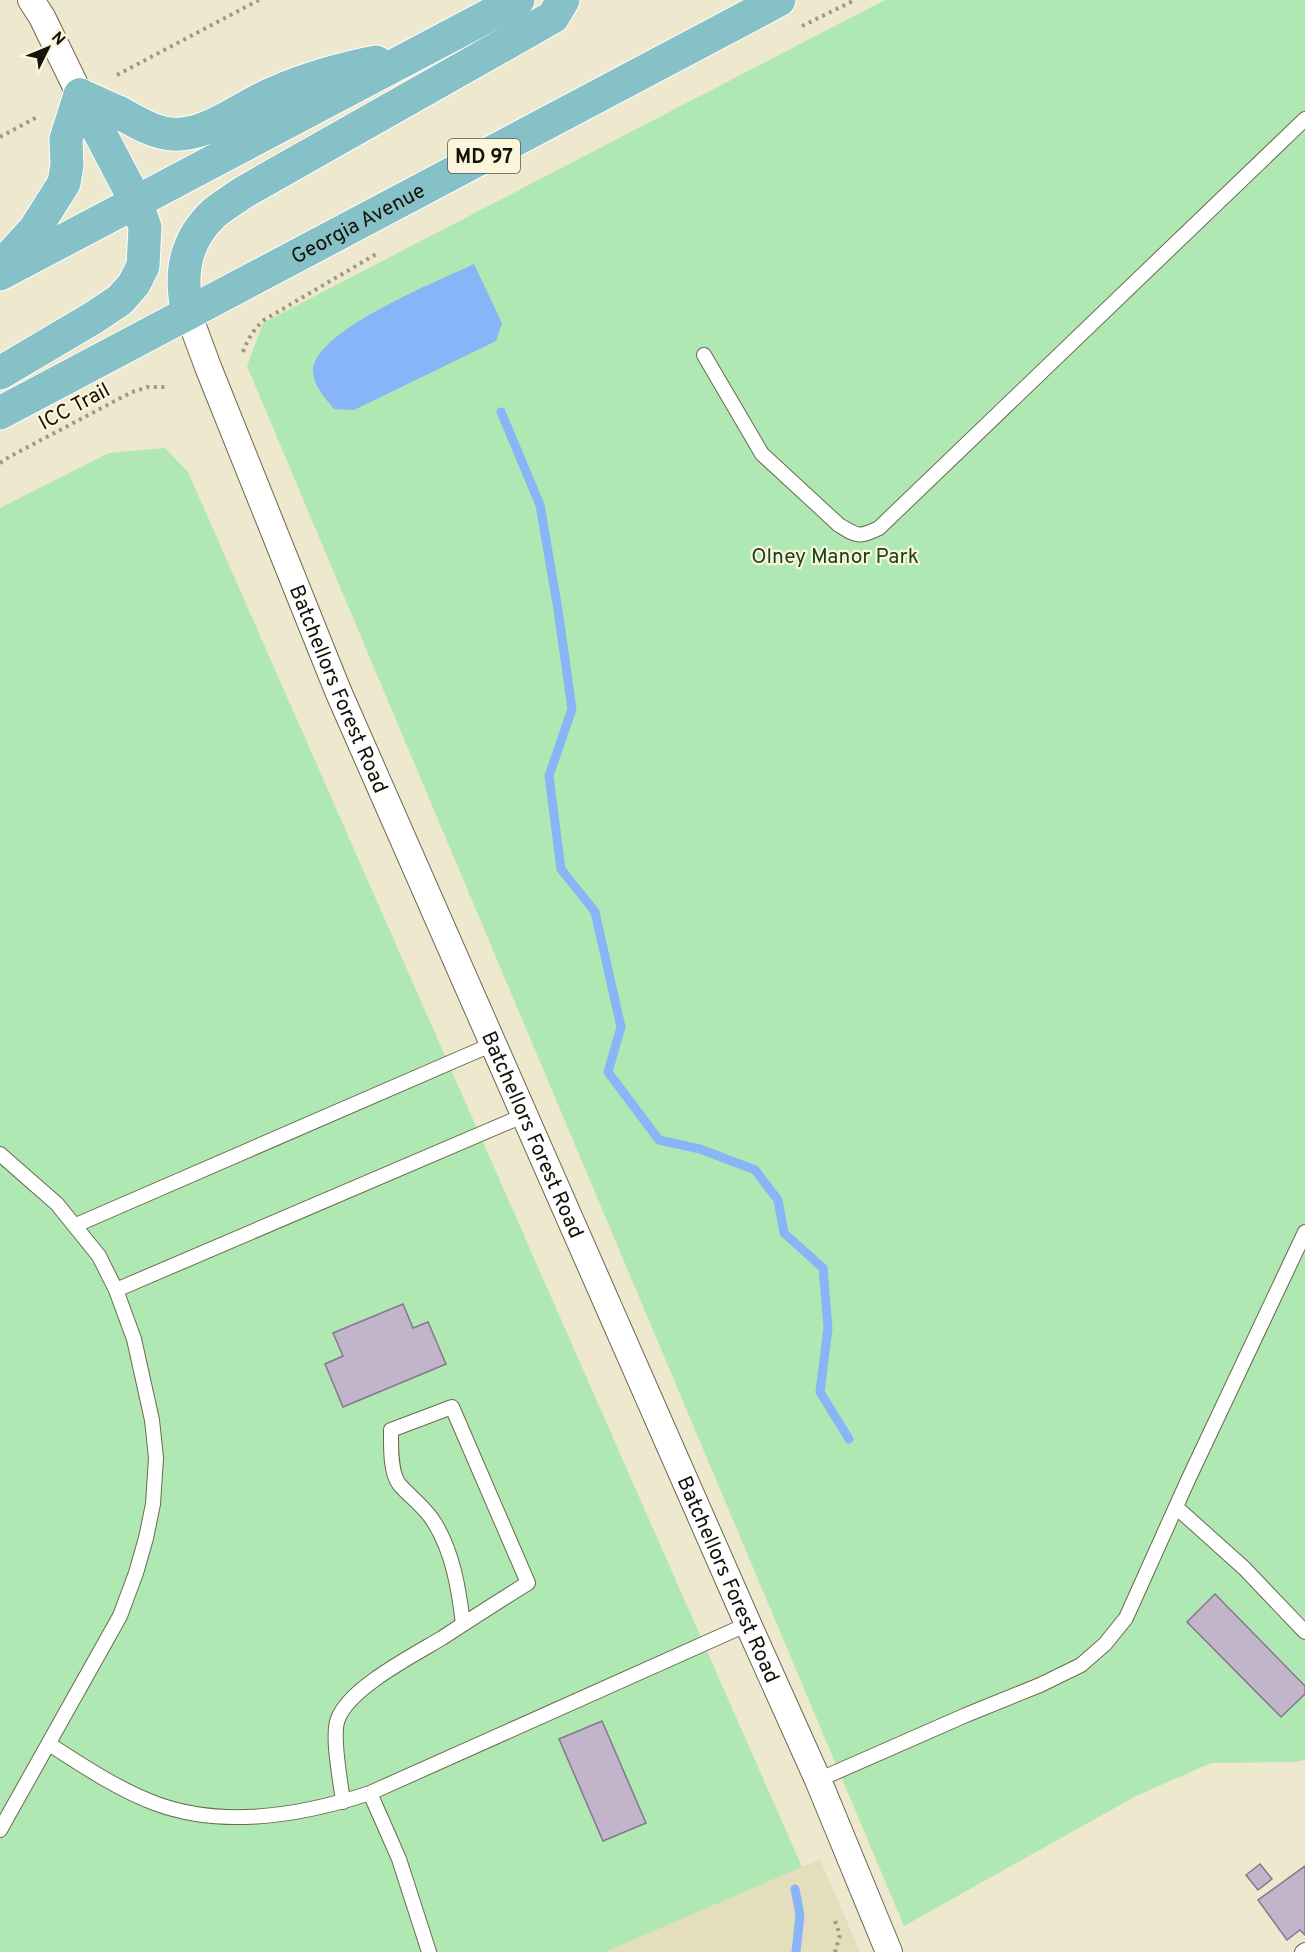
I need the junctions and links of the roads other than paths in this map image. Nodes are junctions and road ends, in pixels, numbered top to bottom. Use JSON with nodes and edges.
{"nodes":[{"id":1,"x":31,"y":0,"type":"edge"},
{"id":2,"x":518,"y":0,"type":"edge"},
{"id":3,"x":563,"y":0,"type":"edge"},
{"id":4,"x":779,"y":0,"type":"edge"},
{"id":5,"x":419,"y":52,"type":"junction"},
{"id":6,"x":94,"y":87,"type":"junction"},
{"id":7,"x":1305,"y":119,"type":"edge"},
{"id":8,"x":136,"y":202,"type":"junction"},
{"id":9,"x":0,"y":268,"type":"edge"},
{"id":10,"x":0,"y":274,"type":"edge"},
{"id":11,"x":188,"y":313,"type":"junction"},
{"id":12,"x":704,"y":355,"type":"dead end"},
{"id":13,"x":0,"y":374,"type":"edge"},
{"id":14,"x":0,"y":413,"type":"edge"},
{"id":15,"x":493,"y":1044,"type":"junction"},
{"id":16,"x":525,"y":1115,"type":"junction"},
{"id":17,"x":0,"y":1154,"type":"edge"},
{"id":18,"x":76,"y":1226,"type":"junction"},
{"id":19,"x":1305,"y":1232,"type":"edge"},
{"id":20,"x":116,"y":1290,"type":"junction"},
{"id":21,"x":1176,"y":1507,"type":"junction"},
{"id":22,"x":463,"y":1624,"type":"junction"},
{"id":23,"x":748,"y":1624,"type":"junction"},
{"id":24,"x":1305,"y":1632,"type":"edge"},
{"id":25,"x":49,"y":1744,"type":"junction"},
{"id":26,"x":818,"y":1780,"type":"junction"},
{"id":27,"x":370,"y":1793,"type":"junction"},
{"id":28,"x":343,"y":1802,"type":"junction"},
{"id":29,"x":0,"y":1830,"type":"edge"},
{"id":30,"x":429,"y":1952,"type":"edge"},
{"id":31,"x":889,"y":1952,"type":"edge"}],
"edges":[{"from":1,"to":6,"type":"street"},
{"from":2,"to":5,"type":"main road"},
{"from":3,"to":11,"type":"main road"},
{"from":4,"to":11,"type":"main road","name":"Georgia Avenue","number":"MD 97"},
{"from":5,"to":6,"type":"main road"},
{"from":5,"to":8,"type":"main road"},
{"from":6,"to":8,"type":"main road"},
{"from":6,"to":9,"type":"main road"},
{"from":7,"to":12,"type":"lane"},
{"from":8,"to":10,"type":"main road"},
{"from":8,"to":13,"type":"main road"},
{"from":11,"to":14,"type":"main road","name":"Georgia Avenue","number":"MD 97"},
{"from":11,"to":15,"type":"street","name":"Batchellors Forest Road"},
{"from":15,"to":16,"type":"street","name":"Batchellors Forest Road"},
{"from":15,"to":18,"type":"lane"},
{"from":16,"to":20,"type":"lane"},
{"from":16,"to":23,"type":"street","name":"Batchellors Forest Road"},
{"from":17,"to":18,"type":"lane"},
{"from":18,"to":20,"type":"lane"},
{"from":19,"to":21,"type":"lane"},
{"from":20,"to":25,"type":"lane"},
{"from":21,"to":24,"type":"lane"},
{"from":21,"to":26,"type":"lane"},
{"from":22,"to":22,"type":"lane"},
{"from":22,"to":28,"type":"lane"},
{"from":23,"to":26,"type":"street","name":"Batchellors Forest Road"},
{"from":23,"to":27,"type":"lane"},
{"from":25,"to":28,"type":"lane"},
{"from":25,"to":29,"type":"lane"},
{"from":26,"to":31,"type":"street","name":"Batchellors Forest Road"},
{"from":27,"to":28,"type":"lane"},
{"from":27,"to":30,"type":"lane"}]}
